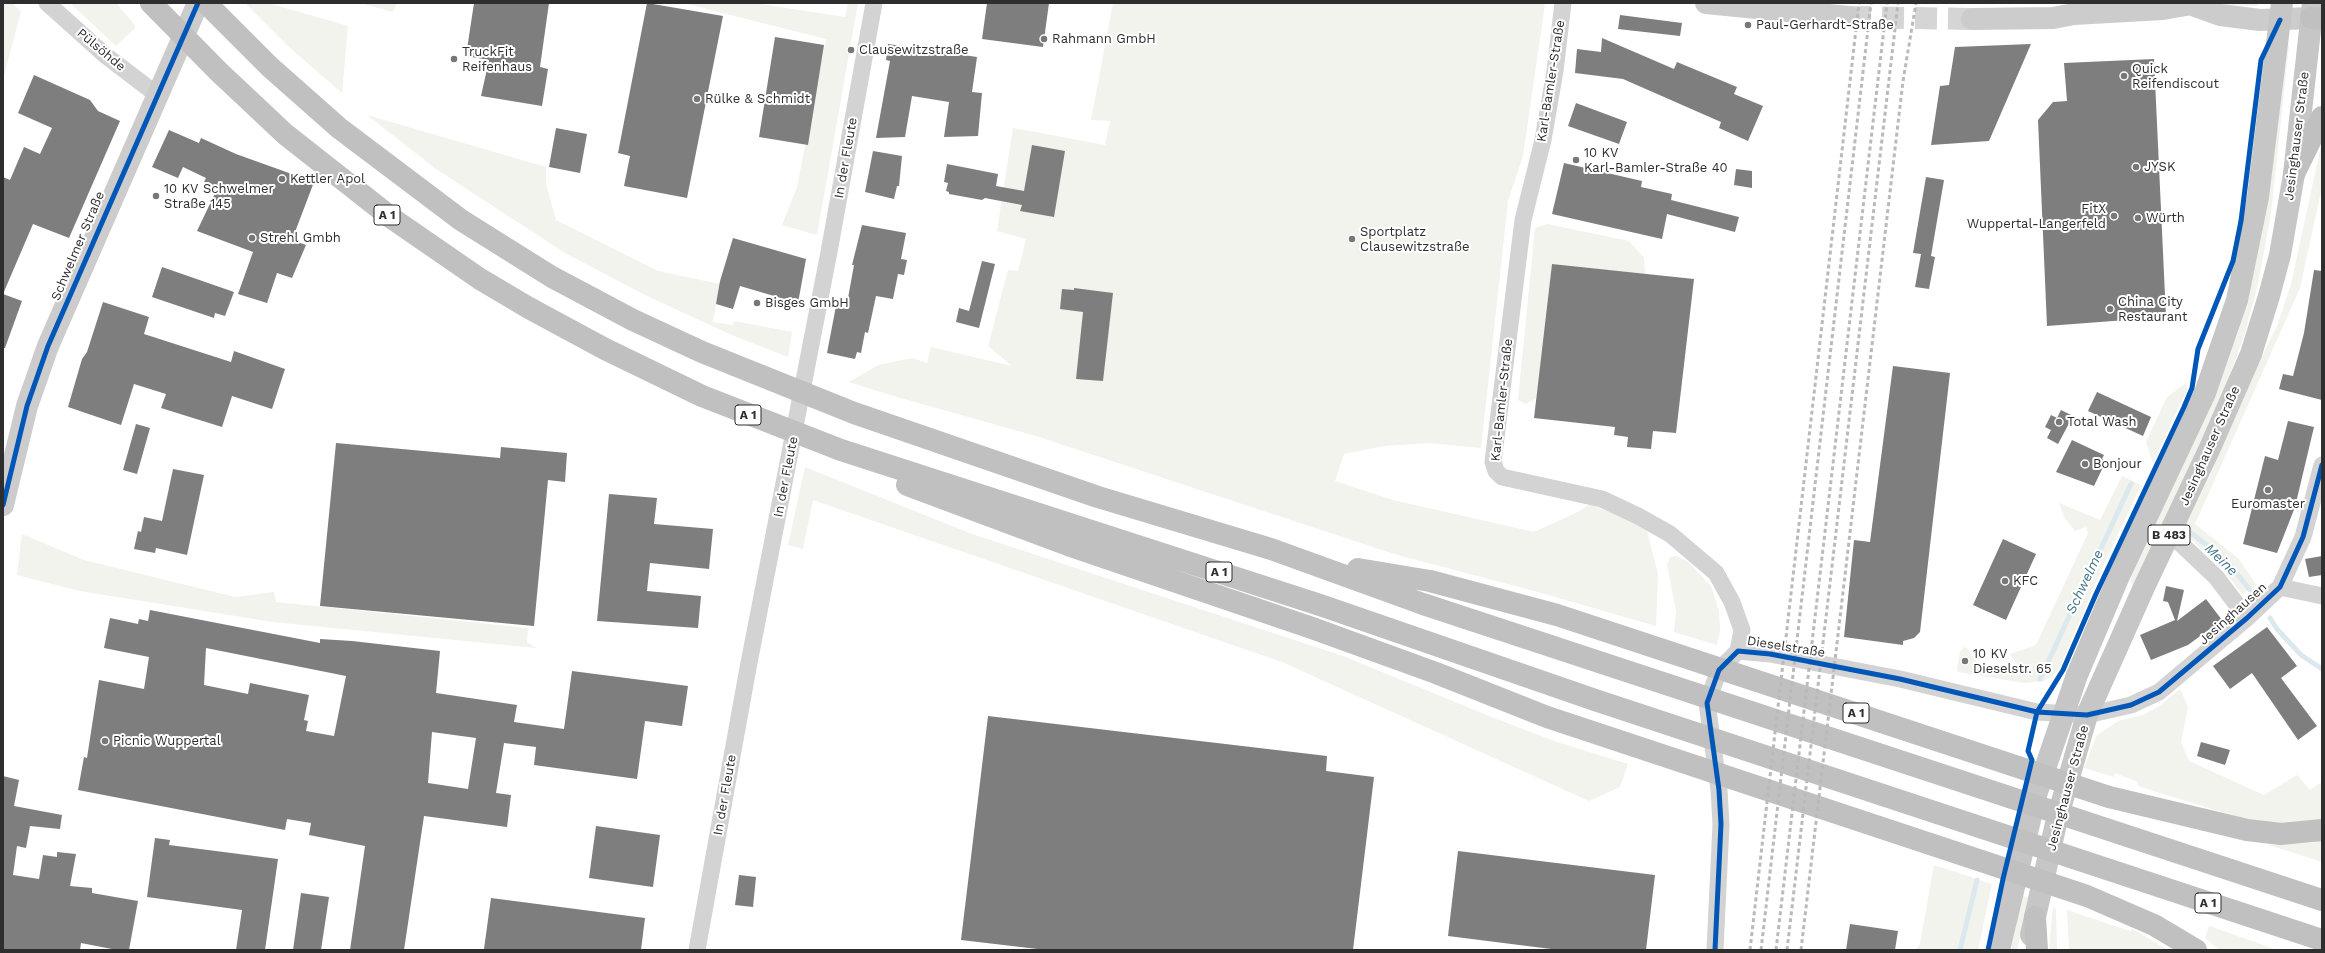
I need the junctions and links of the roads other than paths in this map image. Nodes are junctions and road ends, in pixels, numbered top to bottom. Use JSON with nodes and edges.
{"nodes":[{"id":1,"x":47,"y":3,"type":"edge"},
{"id":2,"x":198,"y":3,"type":"edge"},
{"id":3,"x":206,"y":3,"type":"edge"},
{"id":4,"x":874,"y":3,"type":"edge"},
{"id":5,"x":1563,"y":3,"type":"edge"},
{"id":6,"x":1706,"y":3,"type":"edge"},
{"id":7,"x":2194,"y":4,"type":"edge"},
{"id":8,"x":152,"y":5,"type":"edge"},
{"id":9,"x":2167,"y":6,"type":"edge"},
{"id":10,"x":2281,"y":11,"type":"edge"},
{"id":11,"x":2315,"y":14,"type":"edge"},
{"id":12,"x":1849,"y":17,"type":"tunnel mouth"},
{"id":13,"x":1972,"y":19,"type":"tunnel mouth"},
{"id":14,"x":156,"y":94,"type":"junction"},
{"id":15,"x":2322,"y":117,"type":"edge"},
{"id":16,"x":2294,"y":174,"type":"junction"},
{"id":17,"x":841,"y":450,"type":"junction"},
{"id":18,"x":2322,"y":465,"type":"edge"},
{"id":19,"x":3,"y":505,"type":"edge"},
{"id":20,"x":2172,"y":528,"type":"junction"},
{"id":21,"x":1305,"y":560,"type":"junction"},
{"id":22,"x":2280,"y":587,"type":"junction"},
{"id":23,"x":2322,"y":596,"type":"edge"},
{"id":24,"x":2248,"y":618,"type":"junction"},
{"id":25,"x":1738,"y":651,"type":"junction"},
{"id":26,"x":2064,"y":714,"type":"junction"},
{"id":27,"x":2088,"y":716,"type":"junction"},
{"id":28,"x":2322,"y":830,"type":"edge"},
{"id":29,"x":2322,"y":900,"type":"edge"},
{"id":30,"x":2035,"y":917,"type":"junction"},
{"id":31,"x":2322,"y":940,"type":"edge"},
{"id":32,"x":697,"y":950,"type":"edge"},
{"id":33,"x":1715,"y":950,"type":"edge"},
{"id":34,"x":1999,"y":950,"type":"edge"},
{"id":35,"x":2028,"y":950,"type":"edge"},
{"id":36,"x":2037,"y":950,"type":"edge"},
{"id":37,"x":2196,"y":950,"type":"edge"}],
"edges":[{"from":1,"to":14,"type":"street","name":"Pülsöhde"},
{"from":2,"to":14,"type":"main road","name":"Schwelmer Straße"},
{"from":3,"to":21,"type":"highway","number":"A 1"},
{"from":4,"to":32,"type":"street","name":"In der Fleute"},
{"from":5,"to":25,"type":"street","name":"Karl-Bamler-Straße"},
{"from":6,"to":12,"type":"main road"},
{"from":7,"to":9,"type":"main road"},
{"from":7,"to":10,"type":"main road"},
{"from":8,"to":17,"type":"highway","number":"A 1"},
{"from":9,"to":13,"type":"main road"},
{"from":10,"to":11,"type":"main road","name":"Jesinghauser Straße"},
{"from":10,"to":26,"type":"main road","name":"Jesinghauser Straße","number":"B 483"},
{"from":11,"to":16,"type":"main road","name":"Jesinghauser Straße","number":"B 483"},
{"from":14,"to":19,"type":"main road","name":"Schwelmer Straße"},
{"from":15,"to":16,"type":"highway"},
{"from":16,"to":20,"type":"main road","name":"Jesinghauser Straße","number":"B 483"},
{"from":17,"to":31,"type":"highway","number":"A 1"},
{"from":17,"to":37,"type":"highway"},
{"from":18,"to":22,"type":"street","name":"Jesinghausen"},
{"from":20,"to":24,"type":"street","name":"Jesinghausen"},
{"from":20,"to":27,"type":"main road","name":"Jesinghauser Straße","number":"B 483"},
{"from":21,"to":28,"type":"highway","number":"A 1"},
{"from":21,"to":29,"type":"highway","number":"A 1"},
{"from":22,"to":23,"type":"street","name":"Jesinghausen"},
{"from":22,"to":24,"type":"street","name":"Jesinghausen"},
{"from":24,"to":27,"type":"street","name":"Jesinghausen"},
{"from":25,"to":26,"type":"street","name":"Dieselstraße"},
{"from":25,"to":33,"type":"street","name":"Dieselstraße"},
{"from":26,"to":27,"type":"street","name":"Dieselstraße"},
{"from":26,"to":34,"type":"main road","name":"Jesinghauser Straße","number":"B 483"},
{"from":27,"to":30,"type":"main road","name":"Jesinghauser Straße","number":"B 483"},
{"from":30,"to":35,"type":"main road","name":"Jesinghauser Straße","number":"B 483"},
{"from":30,"to":36,"type":"highway"}]}
